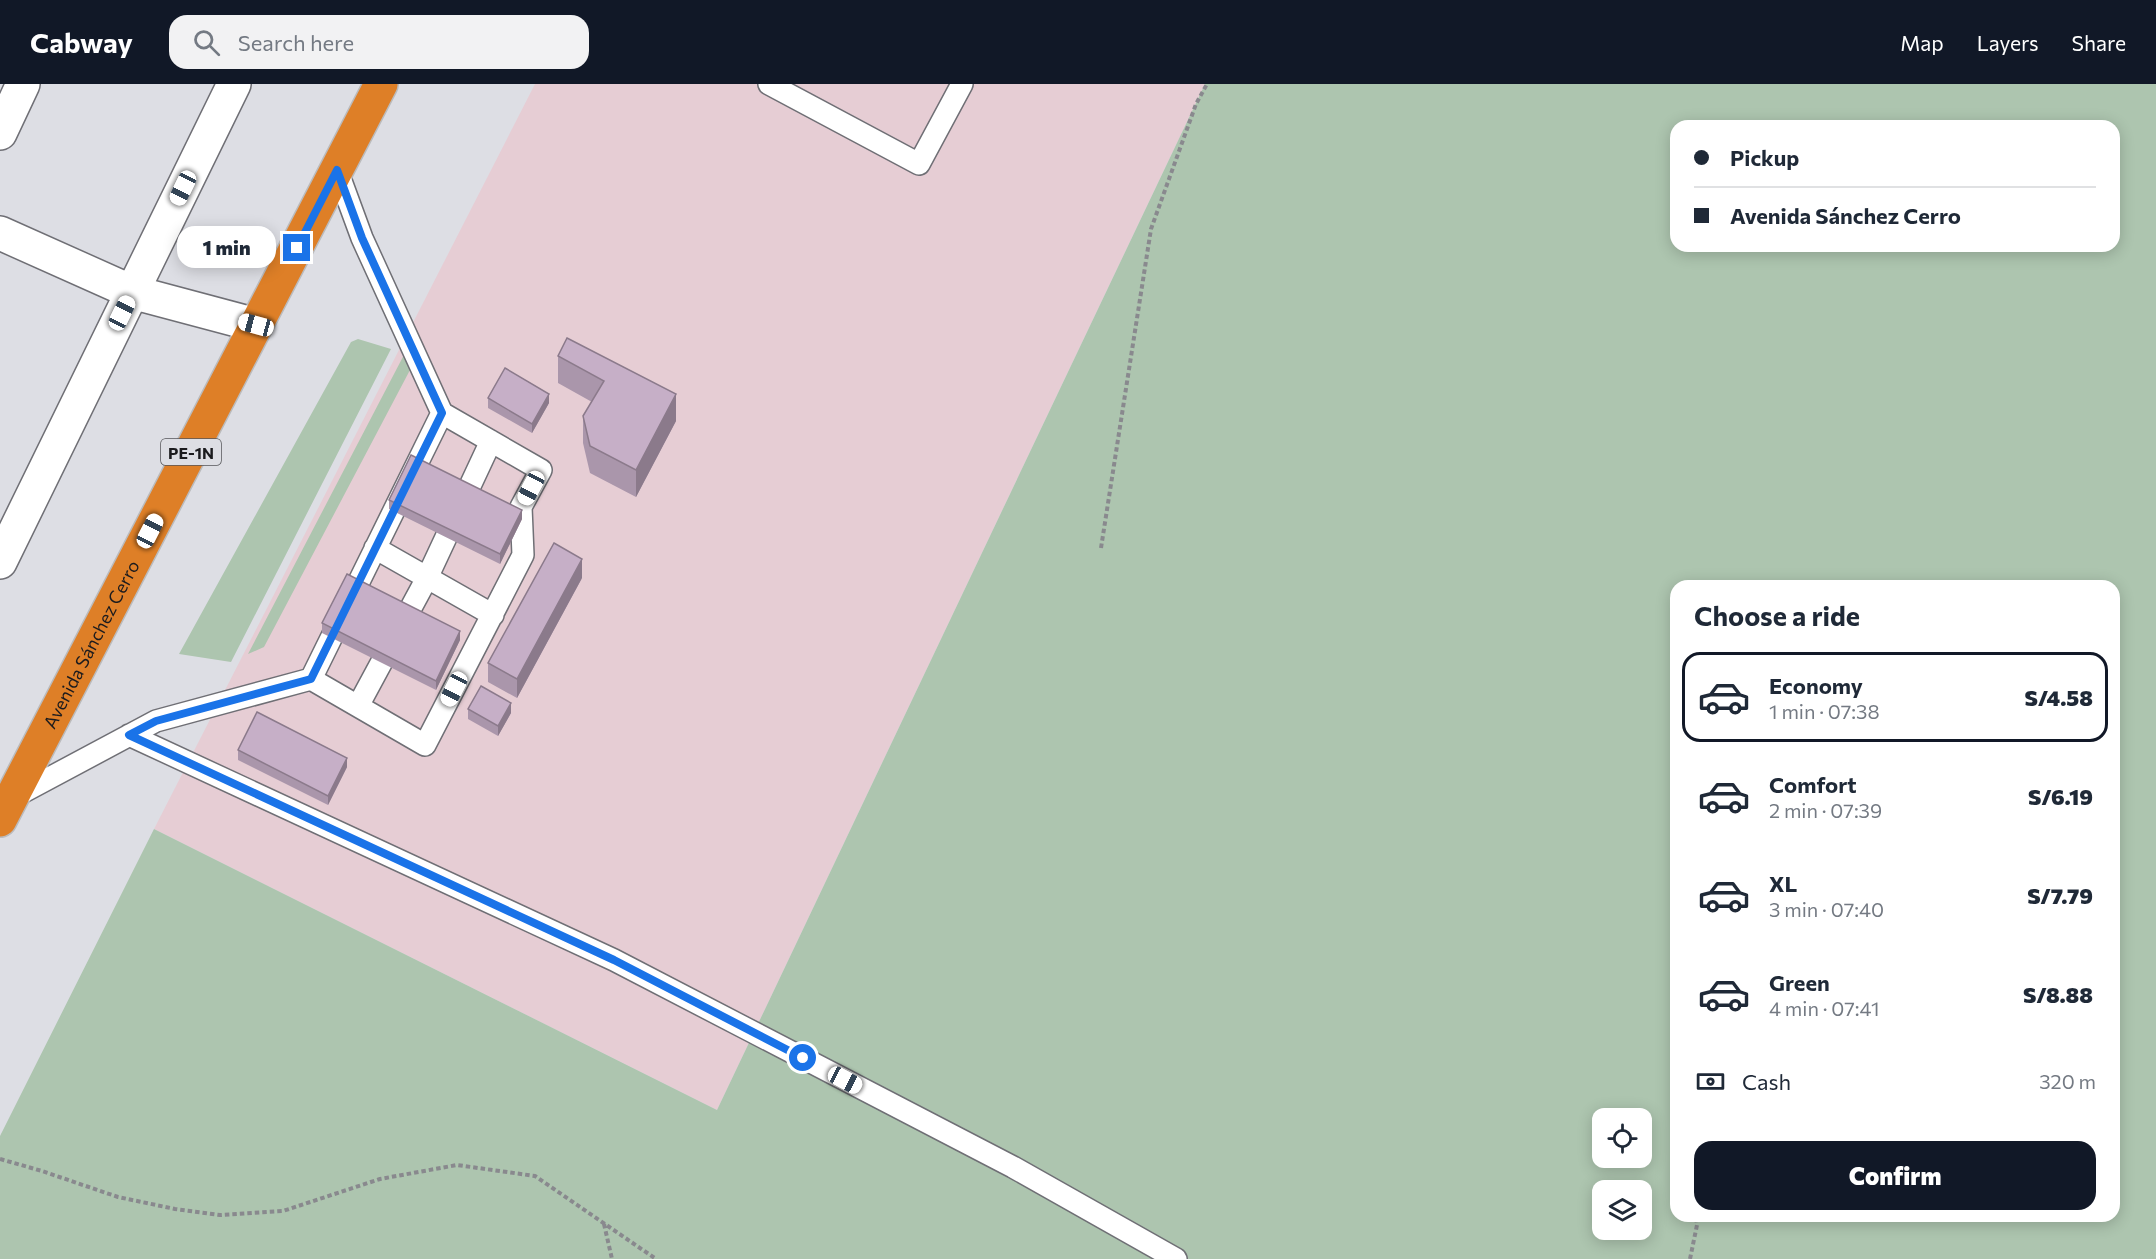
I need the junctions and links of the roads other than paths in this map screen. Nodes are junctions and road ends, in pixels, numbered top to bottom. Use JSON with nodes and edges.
{"nodes":[{"id":1,"x":23,"y":84,"type":"edge"},
{"id":2,"x":234,"y":84,"type":"edge"},
{"id":3,"x":381,"y":84,"type":"edge"},
{"id":4,"x":769,"y":84,"type":"edge"},
{"id":5,"x":962,"y":84,"type":"edge"},
{"id":6,"x":0,"y":133,"type":"edge"},
{"id":7,"x":337,"y":170,"type":"junction"},
{"id":8,"x":0,"y":233,"type":"edge"},
{"id":9,"x":132,"y":292,"type":"junction"},
{"id":10,"x":256,"y":325,"type":"junction"},
{"id":11,"x":442,"y":413,"type":"junction"},
{"id":12,"x":491,"y":441,"type":"junction"},
{"id":13,"x":375,"y":548,"type":"junction"},
{"id":14,"x":0,"y":562,"type":"edge"},
{"id":15,"x":427,"y":578,"type":"junction"},
{"id":16,"x":493,"y":615,"type":"junction"},
{"id":17,"x":311,"y":679,"type":"junction"},
{"id":18,"x":358,"y":706,"type":"junction"},
{"id":19,"x":129,"y":735,"type":"junction"},
{"id":20,"x":6,"y":809,"type":"edge"},
{"id":21,"x":1176,"y":1259,"type":"edge"}],
"edges":[{"from":1,"to":6,"type":"street"},
{"from":2,"to":9,"type":"street"},
{"from":3,"to":7,"type":"highway","name":"Avenida Sánchez Cerro","number":"PE-1N"},
{"from":4,"to":5,"type":"lane"},
{"from":7,"to":10,"type":"highway","name":"Avenida Sánchez Cerro","number":"PE-1N"},
{"from":7,"to":11,"type":"lane"},
{"from":8,"to":9,"type":"street"},
{"from":9,"to":10,"type":"street"},
{"from":9,"to":14,"type":"street"},
{"from":10,"to":20,"type":"highway","name":"Avenida Sánchez Cerro","number":"PE-1N"},
{"from":11,"to":12,"type":"lane"},
{"from":11,"to":13,"type":"lane"},
{"from":12,"to":15,"type":"lane"},
{"from":12,"to":16,"type":"lane"},
{"from":13,"to":15,"type":"lane"},
{"from":13,"to":17,"type":"lane"},
{"from":15,"to":16,"type":"lane"},
{"from":15,"to":18,"type":"lane"},
{"from":16,"to":18,"type":"lane"},
{"from":17,"to":18,"type":"lane"},
{"from":17,"to":19,"type":"lane"},
{"from":19,"to":20,"type":"lane"},
{"from":19,"to":21,"type":"lane"}]}
